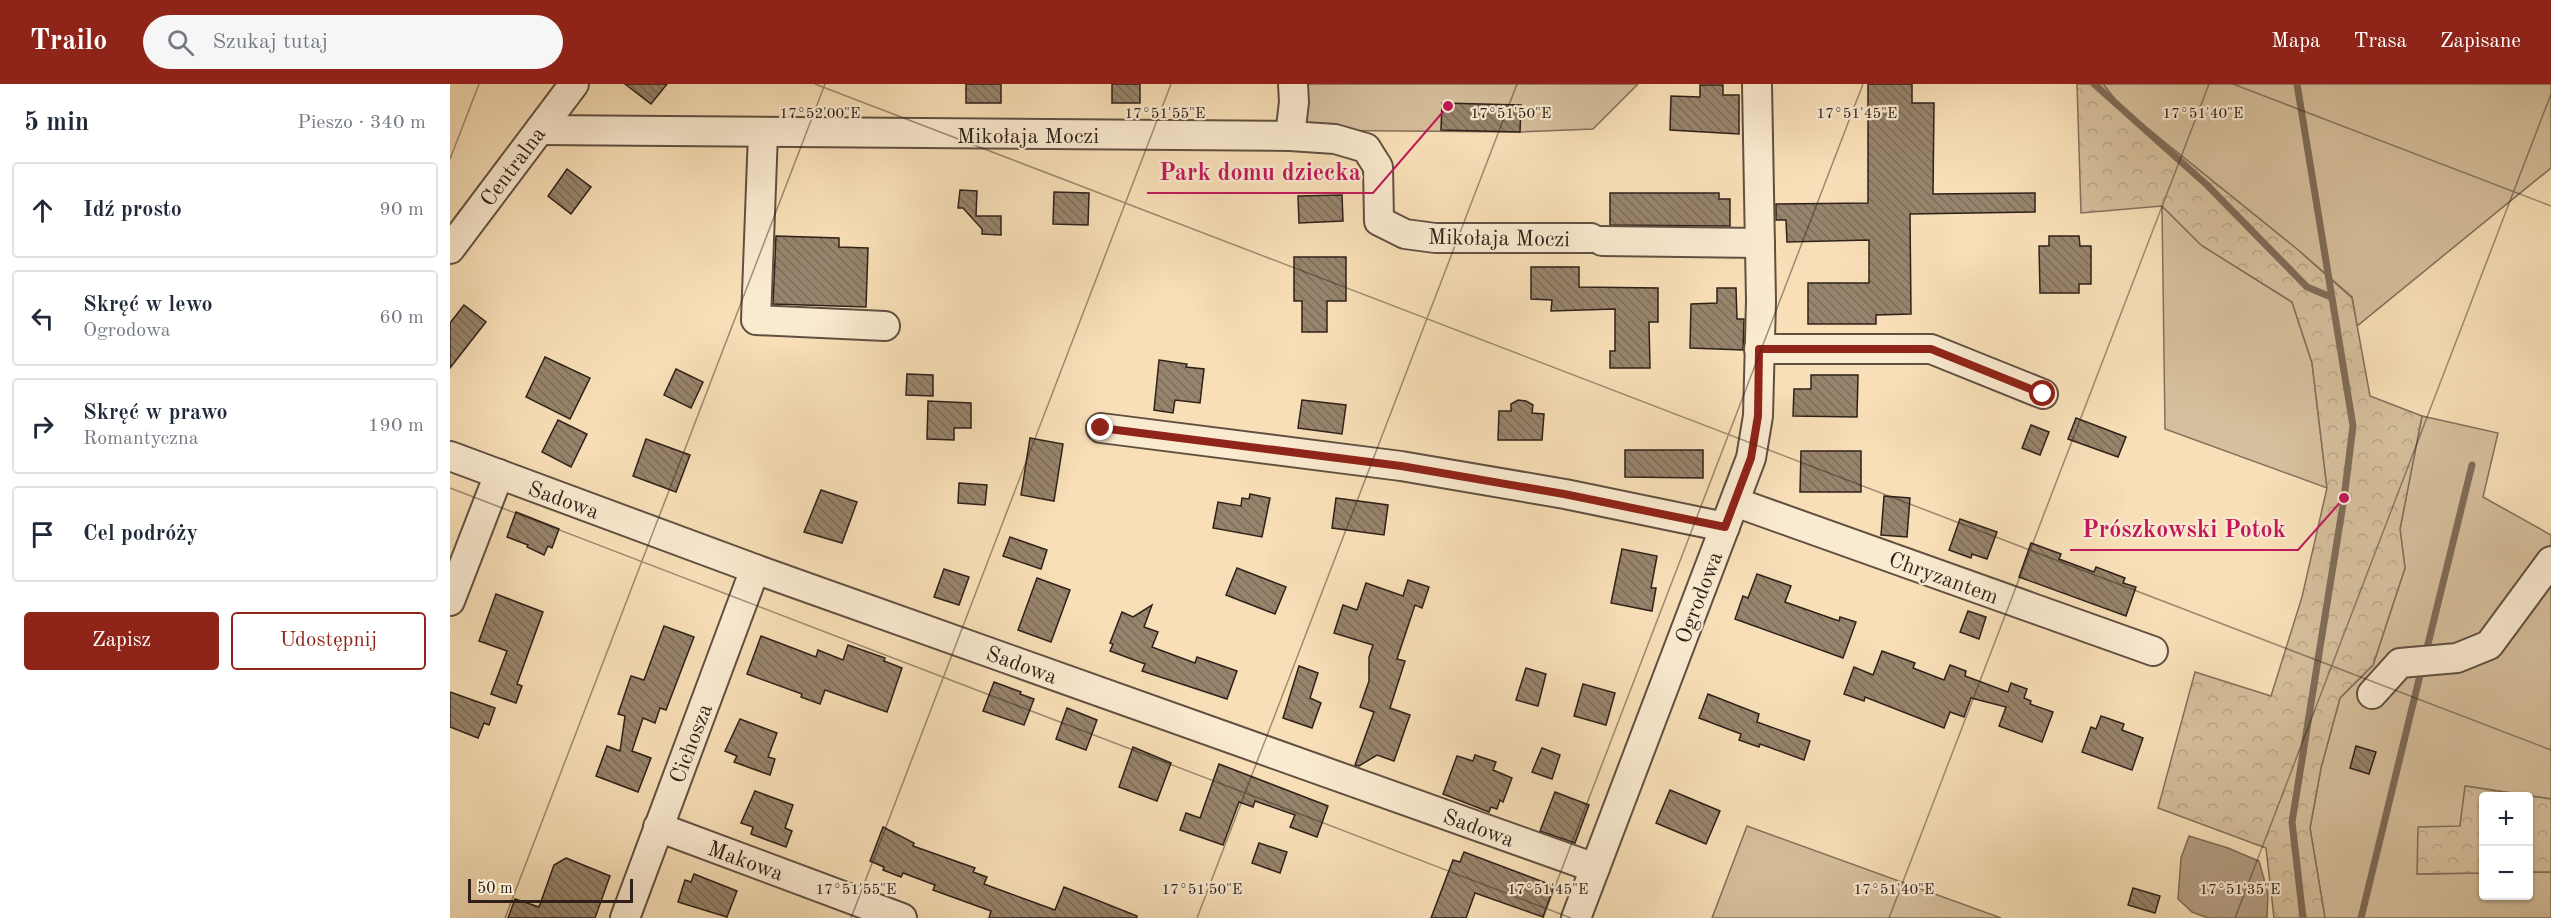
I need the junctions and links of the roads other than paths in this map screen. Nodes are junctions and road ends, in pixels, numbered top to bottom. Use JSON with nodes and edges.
{"nodes":[{"id":1,"x":574,"y":84,"type":"edge"},
{"id":2,"x":1293,"y":84,"type":"edge"},
{"id":3,"x":1757,"y":84,"type":"edge"},
{"id":4,"x":540,"y":130,"type":"junction"},
{"id":5,"x":763,"y":133,"type":"junction"},
{"id":6,"x":1290,"y":136,"type":"junction"},
{"id":7,"x":1760,"y":243,"type":"junction"},
{"id":8,"x":450,"y":249,"type":"edge"},
{"id":9,"x":885,"y":326,"type":"dead end"},
{"id":10,"x":1759,"y":349,"type":"junction"},
{"id":11,"x":2043,"y":394,"type":"dead end"},
{"id":12,"x":1101,"y":428,"type":"dead end"},
{"id":13,"x":450,"y":456,"type":"edge"},
{"id":14,"x":499,"y":474,"type":"junction"},
{"id":15,"x":1730,"y":514,"type":"junction"},
{"id":16,"x":2551,"y":561,"type":"edge"},
{"id":17,"x":755,"y":569,"type":"junction"},
{"id":18,"x":450,"y":601,"type":"edge"},
{"id":19,"x":2153,"y":651,"type":"dead end"},
{"id":20,"x":2372,"y":694,"type":"dead end"},
{"id":21,"x":658,"y":828,"type":"junction"},
{"id":22,"x":1594,"y":868,"type":"junction"},
{"id":23,"x":625,"y":918,"type":"edge"},
{"id":24,"x":902,"y":918,"type":"edge"},
{"id":25,"x":1576,"y":918,"type":"edge"}],
"edges":[{"from":1,"to":4,"type":"street","name":"Centralna"},
{"from":2,"to":6,"type":"street"},
{"from":3,"to":7,"type":"street","name":"Ogrodowa"},
{"from":4,"to":5,"type":"street","name":"Mikołaja Moczi"},
{"from":4,"to":8,"type":"street","name":"Centralna"},
{"from":5,"to":6,"type":"street","name":"Mikołaja Moczi"},
{"from":5,"to":9,"type":"street"},
{"from":6,"to":7,"type":"street","name":"Mikołaja Moczi"},
{"from":7,"to":10,"type":"street","name":"Ogrodowa"},
{"from":10,"to":11,"type":"street"},
{"from":10,"to":15,"type":"street","name":"Ogrodowa"},
{"from":12,"to":15,"type":"street","name":"Chryzantem"},
{"from":13,"to":14,"type":"street","name":"Sadowa"},
{"from":14,"to":17,"type":"street","name":"Sadowa"},
{"from":14,"to":18,"type":"street"},
{"from":15,"to":19,"type":"street","name":"Chryzantem"},
{"from":15,"to":22,"type":"street","name":"Ogrodowa"},
{"from":16,"to":20,"type":"street"},
{"from":17,"to":21,"type":"street","name":"Cichosza"},
{"from":17,"to":22,"type":"street","name":"Sadowa"},
{"from":21,"to":23,"type":"street","name":"Cichosza"},
{"from":21,"to":24,"type":"street","name":"Makowa"},
{"from":22,"to":25,"type":"street","name":"Ogrodowa"}]}
